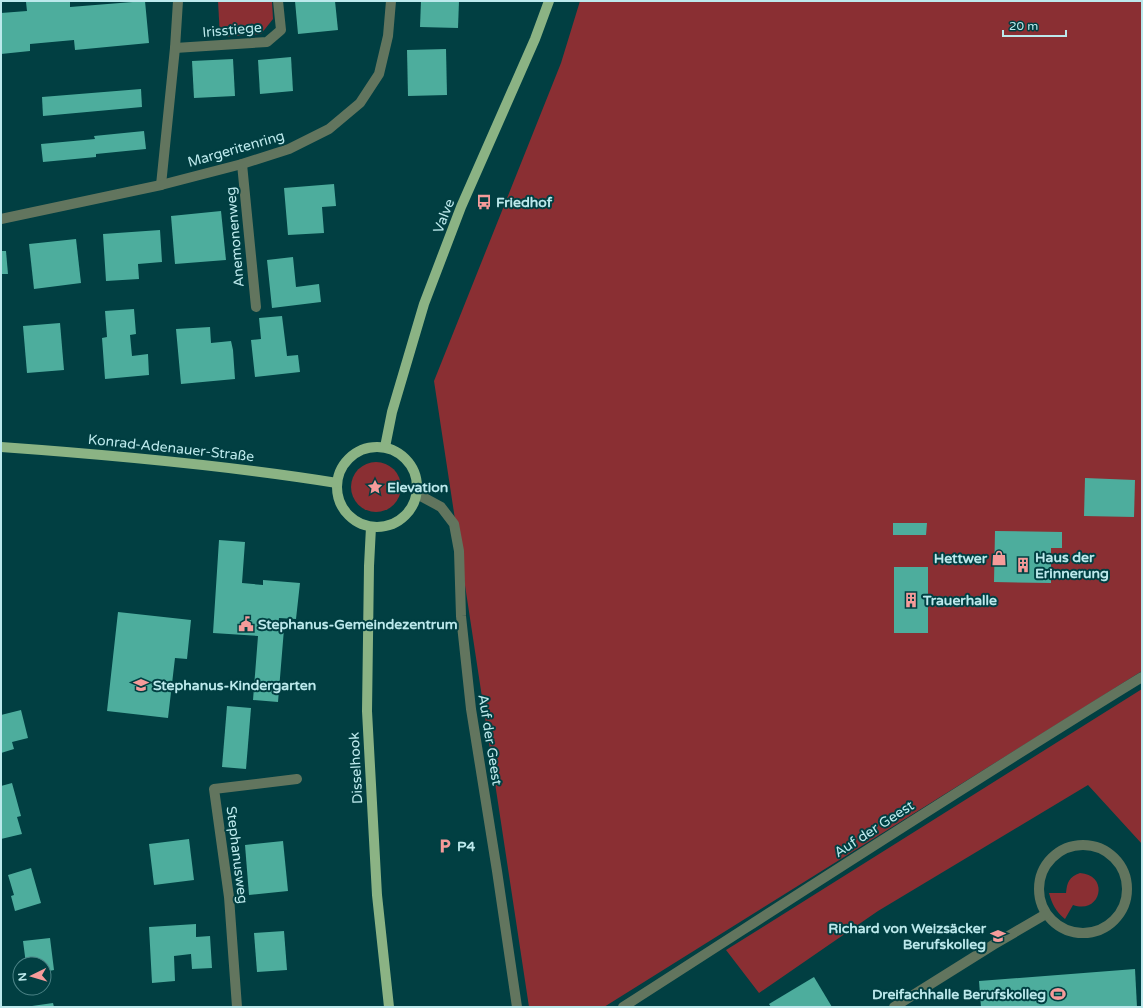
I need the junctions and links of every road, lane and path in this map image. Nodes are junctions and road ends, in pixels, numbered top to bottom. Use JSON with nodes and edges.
{"nodes":[{"id":1,"x":178,"y":1,"type":"edge"},
{"id":2,"x":278,"y":1,"type":"edge"},
{"id":3,"x":391,"y":1,"type":"edge"},
{"id":4,"x":549,"y":1,"type":"edge"},
{"id":5,"x":175,"y":48,"type":"junction"},
{"id":6,"x":242,"y":164,"type":"junction"},
{"id":7,"x":160,"y":185,"type":"junction"},
{"id":8,"x":1,"y":219,"type":"edge"},
{"id":9,"x":256,"y":307,"type":"dead end"},
{"id":10,"x":1,"y":447,"type":"edge"},
{"id":11,"x":384,"y":447,"type":"junction"},
{"id":12,"x":337,"y":483,"type":"junction"},
{"id":13,"x":417,"y":494,"type":"junction"},
{"id":14,"x":372,"y":527,"type":"junction"},
{"id":15,"x":1142,"y":677,"type":"edge"},
{"id":16,"x":297,"y":778,"type":"dead end"},
{"id":17,"x":1046,"y":914,"type":"junction"},
{"id":18,"x":237,"y":1007,"type":"edge"},
{"id":19,"x":389,"y":1007,"type":"edge"},
{"id":20,"x":517,"y":1007,"type":"edge"},
{"id":21,"x":623,"y":1007,"type":"edge"},
{"id":22,"x":894,"y":1007,"type":"edge"}],
"edges":[{"from":1,"to":5,"type":"street"},
{"from":2,"to":5,"type":"street","name":"Irisstiege"},
{"from":3,"to":6,"type":"street","name":"Margeritenring"},
{"from":4,"to":11,"type":"main road","name":"Valve"},
{"from":5,"to":7,"type":"street"},
{"from":6,"to":7,"type":"street","name":"Margeritenring"},
{"from":6,"to":9,"type":"street","name":"Anemonenweg"},
{"from":7,"to":8,"type":"street","name":"Margeritenring"},
{"from":10,"to":12,"type":"main road","name":"Konrad-Adenauer-Straße"},
{"from":11,"to":12,"type":"main road"},
{"from":11,"to":13,"type":"main road"},
{"from":12,"to":14,"type":"main road"},
{"from":13,"to":14,"type":"main road"},
{"from":13,"to":20,"type":"street","name":"Auf der Geest"},
{"from":14,"to":19,"type":"main road","name":"Disselhook"},
{"from":15,"to":21,"type":"street","name":"Auf der Geest"},
{"from":16,"to":18,"type":"street","name":"Stephanusweg"},
{"from":17,"to":17,"type":"street"},
{"from":17,"to":22,"type":"street"}]}
